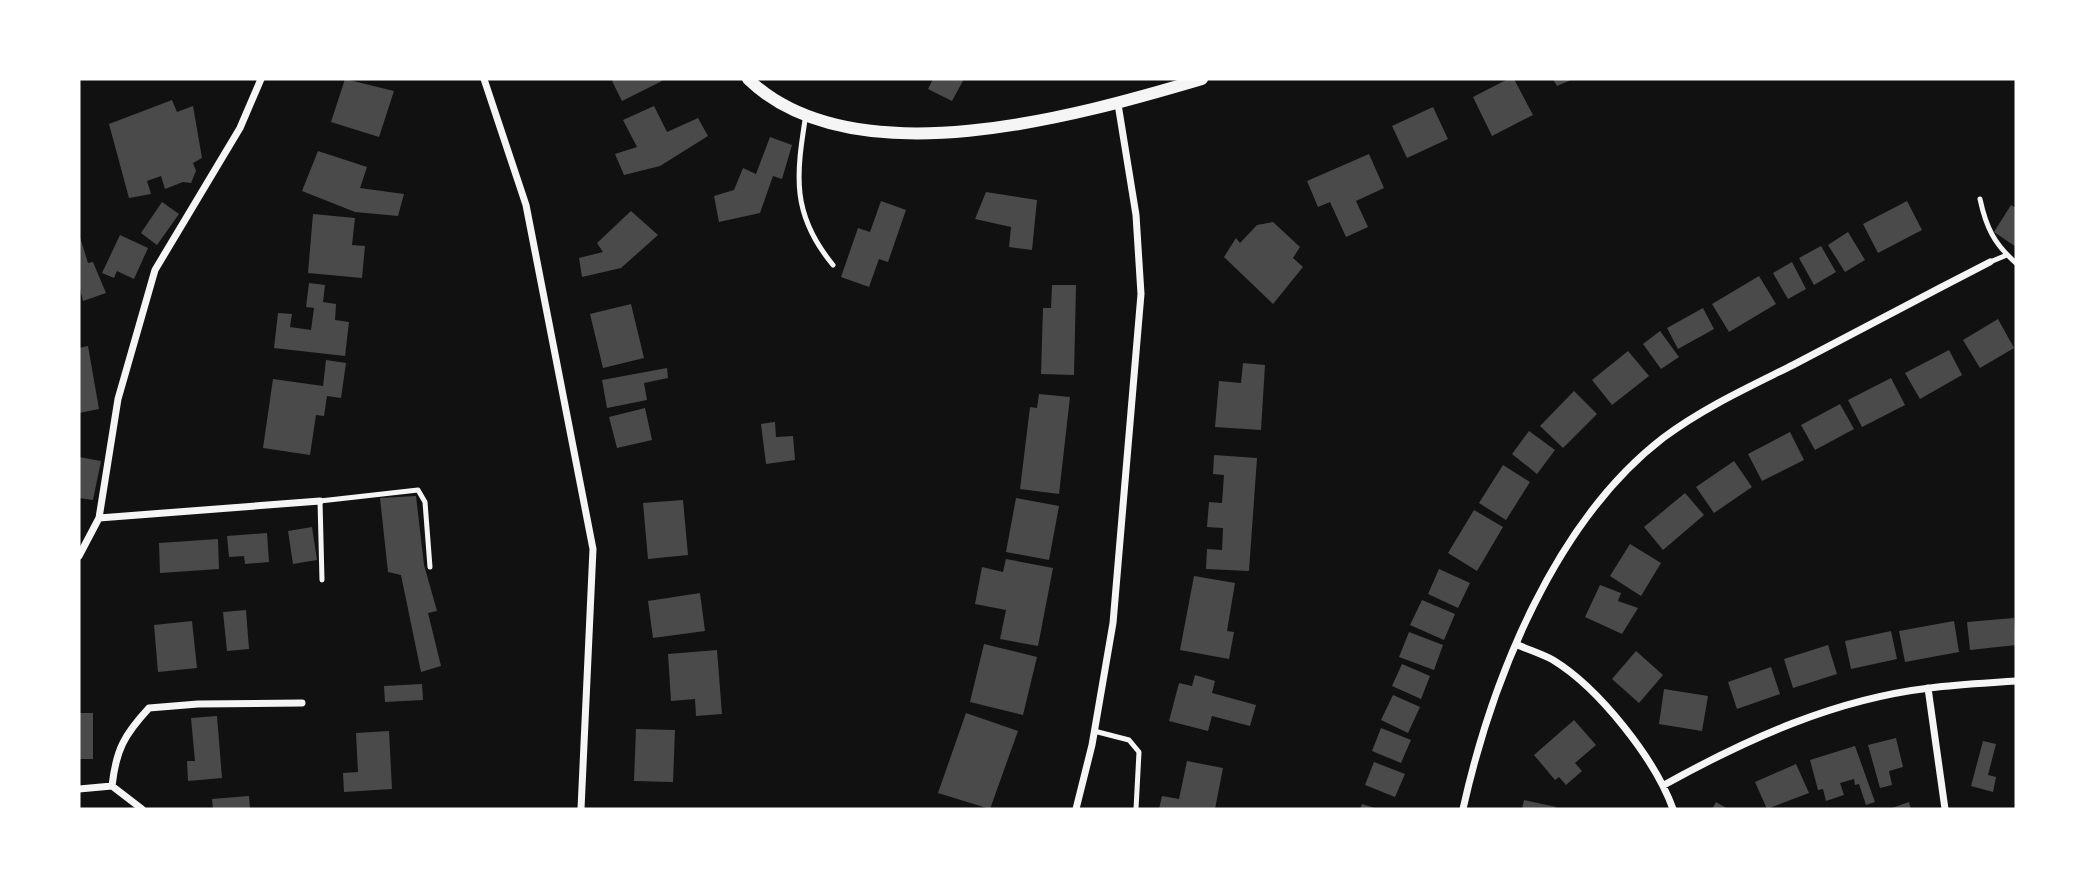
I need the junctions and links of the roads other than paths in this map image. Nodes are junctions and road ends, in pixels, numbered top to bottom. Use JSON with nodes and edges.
{"nodes":[{"id":1,"x":261,"y":79,"type":"edge"},
{"id":2,"x":484,"y":79,"type":"edge"},
{"id":3,"x":748,"y":79,"type":"edge"},
{"id":4,"x":1202,"y":79,"type":"edge"},
{"id":5,"x":1118,"y":104,"type":"junction"},
{"id":6,"x":806,"y":114,"type":"junction"},
{"id":7,"x":1980,"y":199,"type":"dead end"},
{"id":8,"x":2007,"y":255,"type":"junction"},
{"id":9,"x":1990,"y":262,"type":"joint"},
{"id":10,"x":2016,"y":263,"type":"edge"},
{"id":11,"x":833,"y":265,"type":"dead end"},
{"id":12,"x":320,"y":501,"type":"junction"},
{"id":13,"x":99,"y":518,"type":"junction"},
{"id":14,"x":79,"y":556,"type":"edge"},
{"id":15,"x":430,"y":567,"type":"dead end"},
{"id":16,"x":322,"y":579,"type":"dead end"},
{"id":17,"x":1518,"y":645,"type":"junction"},
{"id":18,"x":2016,"y":681,"type":"edge"},
{"id":19,"x":1928,"y":688,"type":"junction"},
{"id":20,"x":302,"y":703,"type":"dead end"},
{"id":21,"x":1094,"y":731,"type":"junction"},
{"id":22,"x":1664,"y":785,"type":"junction"},
{"id":23,"x":112,"y":786,"type":"junction"},
{"id":24,"x":79,"y":789,"type":"edge"},
{"id":25,"x":142,"y":809,"type":"edge"},
{"id":26,"x":581,"y":809,"type":"edge"},
{"id":27,"x":1076,"y":809,"type":"edge"},
{"id":28,"x":1136,"y":809,"type":"edge"},
{"id":29,"x":1463,"y":809,"type":"edge"},
{"id":30,"x":1673,"y":809,"type":"edge"},
{"id":31,"x":1945,"y":809,"type":"edge"}],
"edges":[{"from":1,"to":13,"type":"street"},
{"from":2,"to":26,"type":"street"},
{"from":3,"to":6,"type":"street"},
{"from":4,"to":5,"type":"street"},
{"from":5,"to":6,"type":"street"},
{"from":5,"to":21,"type":"street"},
{"from":6,"to":11,"type":"lane"},
{"from":7,"to":8,"type":"lane"},
{"from":8,"to":9,"type":"lane"},
{"from":8,"to":10,"type":"lane"},
{"from":9,"to":17,"type":"street"},
{"from":12,"to":13,"type":"street"},
{"from":12,"to":15,"type":"lane"},
{"from":12,"to":16,"type":"lane"},
{"from":13,"to":14,"type":"street"},
{"from":17,"to":22,"type":"street"},
{"from":17,"to":29,"type":"street"},
{"from":18,"to":19,"type":"street"},
{"from":19,"to":22,"type":"street"},
{"from":19,"to":31,"type":"street"},
{"from":20,"to":23,"type":"street"},
{"from":21,"to":27,"type":"street"},
{"from":21,"to":28,"type":"lane"},
{"from":22,"to":30,"type":"street"},
{"from":23,"to":24,"type":"street"},
{"from":23,"to":25,"type":"street"}]}
